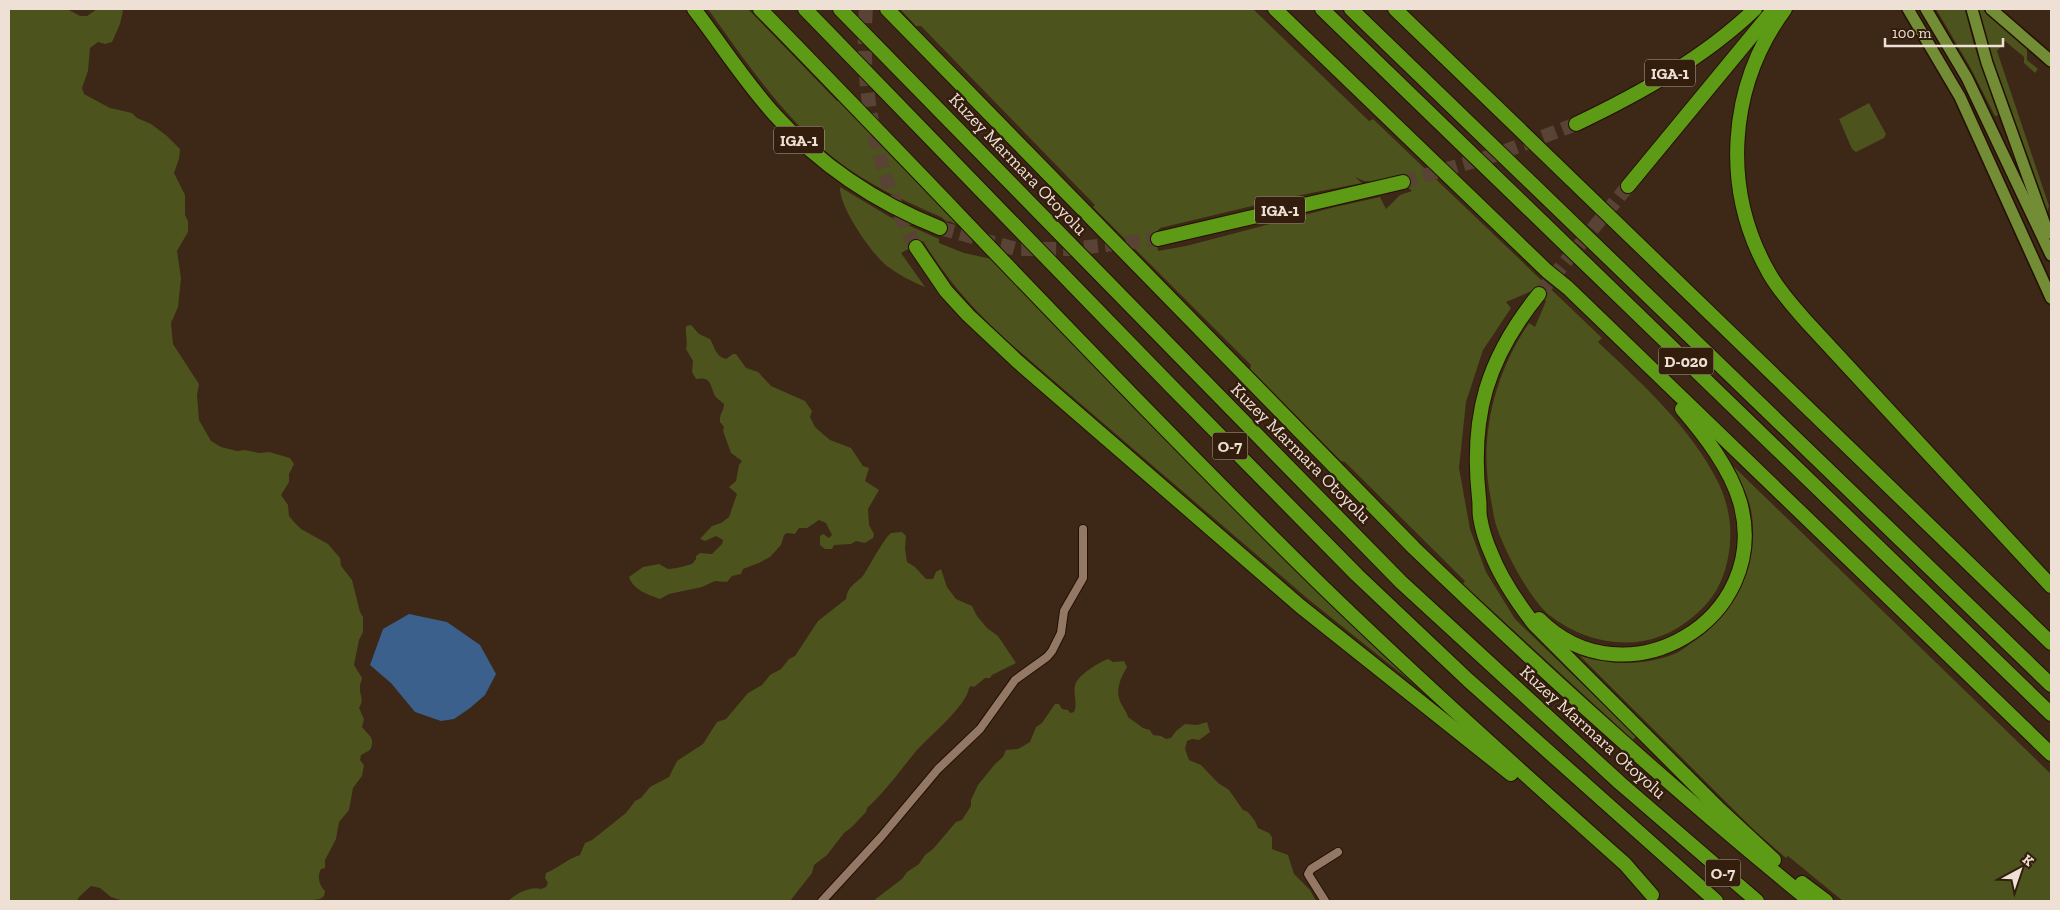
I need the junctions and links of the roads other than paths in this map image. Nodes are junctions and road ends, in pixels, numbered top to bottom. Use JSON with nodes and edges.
{"nodes":[{"id":1,"x":694,"y":9,"type":"edge"},
{"id":2,"x":760,"y":9,"type":"edge"},
{"id":3,"x":806,"y":9,"type":"edge"},
{"id":4,"x":840,"y":9,"type":"edge"},
{"id":5,"x":887,"y":9,"type":"edge"},
{"id":6,"x":1275,"y":9,"type":"edge"},
{"id":7,"x":1322,"y":9,"type":"edge"},
{"id":8,"x":1351,"y":9,"type":"edge"},
{"id":9,"x":1394,"y":9,"type":"edge"},
{"id":10,"x":1755,"y":9,"type":"edge"},
{"id":11,"x":1774,"y":9,"type":"edge"},
{"id":12,"x":1785,"y":9,"type":"edge"},
{"id":13,"x":1908,"y":9,"type":"edge"},
{"id":14,"x":1926,"y":9,"type":"edge"},
{"id":15,"x":1972,"y":9,"type":"edge"},
{"id":16,"x":1992,"y":9,"type":"edge"},
{"id":17,"x":2051,"y":61,"type":"edge"},
{"id":18,"x":1576,"y":124,"type":"tunnel mouth"},
{"id":19,"x":1403,"y":182,"type":"tunnel mouth"},
{"id":20,"x":1628,"y":186,"type":"tunnel mouth"},
{"id":21,"x":940,"y":228,"type":"tunnel mouth"},
{"id":22,"x":1158,"y":240,"type":"tunnel mouth"},
{"id":23,"x":916,"y":247,"type":"tunnel mouth"},
{"id":24,"x":2051,"y":247,"type":"edge"},
{"id":25,"x":2051,"y":256,"type":"edge"},
{"id":26,"x":1547,"y":271,"type":"junction"},
{"id":27,"x":1539,"y":294,"type":"tunnel mouth"},
{"id":28,"x":2051,"y":298,"type":"edge"},
{"id":29,"x":1479,"y":500,"type":"junction"},
{"id":30,"x":1083,"y":529,"type":"dead end"},
{"id":31,"x":2051,"y":586,"type":"edge"},
{"id":32,"x":2051,"y":643,"type":"edge"},
{"id":33,"x":2051,"y":685,"type":"edge"},
{"id":34,"x":2051,"y":714,"type":"edge"},
{"id":35,"x":2051,"y":754,"type":"edge"},
{"id":36,"x":1338,"y":852,"type":"dead end"},
{"id":37,"x":1784,"y":874,"type":"junction"},
{"id":38,"x":1656,"y":898,"type":"edge"},
{"id":39,"x":822,"y":901,"type":"edge"},
{"id":40,"x":1324,"y":901,"type":"edge"},
{"id":41,"x":1716,"y":901,"type":"edge"},
{"id":42,"x":1757,"y":901,"type":"edge"},
{"id":43,"x":1810,"y":901,"type":"edge"},
{"id":44,"x":1826,"y":901,"type":"edge"}],
"edges":[{"from":1,"to":21,"type":"highway","number":"IGA-1"},
{"from":2,"to":38,"type":"highway"},
{"from":3,"to":41,"type":"highway","number":"O-7"},
{"from":4,"to":42,"type":"highway","name":"Kuzey Marmara Otoyolu","number":"O-7"},
{"from":5,"to":37,"type":"highway"},
{"from":6,"to":26,"type":"highway"},
{"from":7,"to":34,"type":"highway","number":"D-020"},
{"from":8,"to":33,"type":"highway","number":"D-020"},
{"from":9,"to":32,"type":"highway"},
{"from":10,"to":18,"type":"highway","number":"IGA-1"},
{"from":11,"to":20,"type":"highway"},
{"from":12,"to":31,"type":"highway"},
{"from":13,"to":28,"type":"main road"},
{"from":14,"to":25,"type":"main road"},
{"from":15,"to":24,"type":"main road"},
{"from":16,"to":17,"type":"main road"},
{"from":19,"to":22,"type":"highway","number":"IGA-1"},
{"from":23,"to":38,"type":"highway"},
{"from":26,"to":29,"type":"highway"},
{"from":26,"to":35,"type":"highway"},
{"from":27,"to":29,"type":"highway"},
{"from":29,"to":37,"type":"highway"},
{"from":30,"to":39,"type":"street"},
{"from":36,"to":40,"type":"street"},
{"from":37,"to":43,"type":"highway"},
{"from":37,"to":44,"type":"highway"}]}
